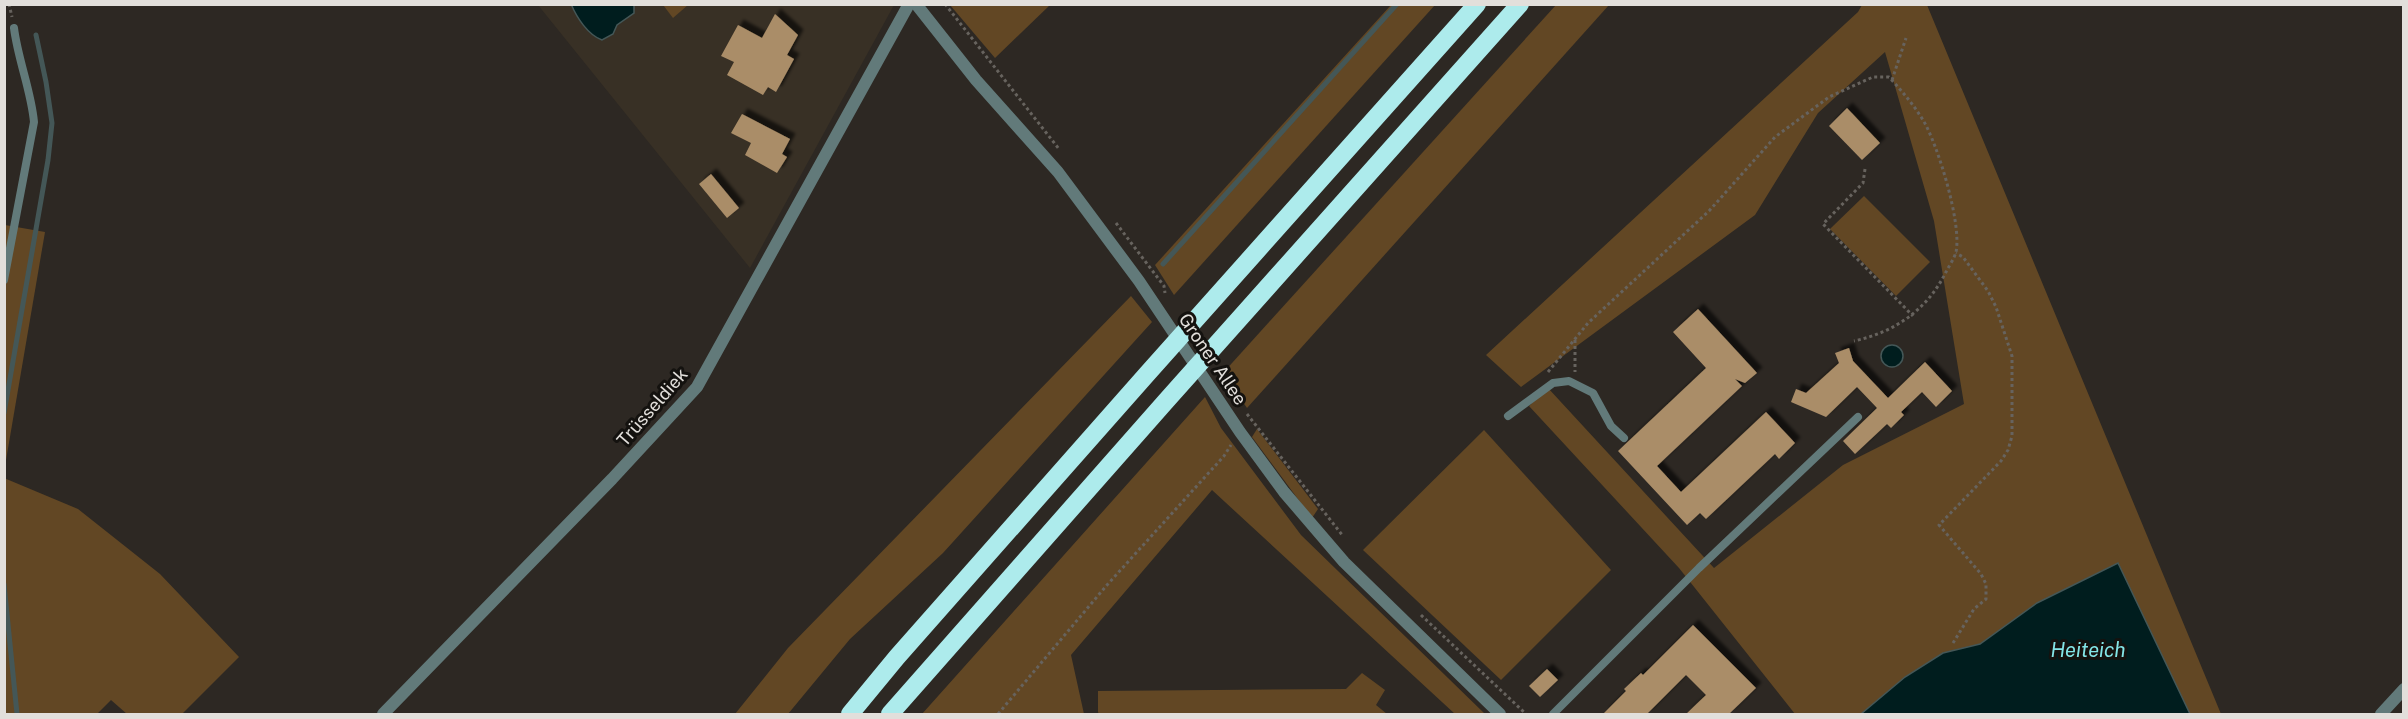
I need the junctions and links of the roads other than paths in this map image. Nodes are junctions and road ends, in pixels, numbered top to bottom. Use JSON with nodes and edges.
{"nodes":[{"id":1,"x":909,"y":4,"type":"edge"},
{"id":2,"x":916,"y":4,"type":"edge"},
{"id":3,"x":1477,"y":4,"type":"edge"},
{"id":4,"x":1520,"y":4,"type":"edge"},
{"id":5,"x":14,"y":28,"type":"dead end"},
{"id":6,"x":4,"y":280,"type":"edge"},
{"id":7,"x":1508,"y":416,"type":"dead end"},
{"id":8,"x":1858,"y":417,"type":"dead end"},
{"id":9,"x":1624,"y":438,"type":"dead end"},
{"id":10,"x":2403,"y":689,"type":"edge"},
{"id":11,"x":383,"y":714,"type":"edge"},
{"id":12,"x":850,"y":714,"type":"edge"},
{"id":13,"x":890,"y":714,"type":"edge"},
{"id":14,"x":1500,"y":714,"type":"edge"},
{"id":15,"x":1553,"y":714,"type":"edge"},
{"id":16,"x":2381,"y":714,"type":"edge"}],
"edges":[{"from":1,"to":11,"type":"street","name":"Trüsseldiek"},
{"from":2,"to":14,"type":"street","name":"Groner Allee"},
{"from":3,"to":12,"type":"highway"},
{"from":4,"to":13,"type":"highway"},
{"from":5,"to":6,"type":"lane"},
{"from":7,"to":9,"type":"lane"},
{"from":8,"to":15,"type":"lane"},
{"from":10,"to":16,"type":"street"}]}
